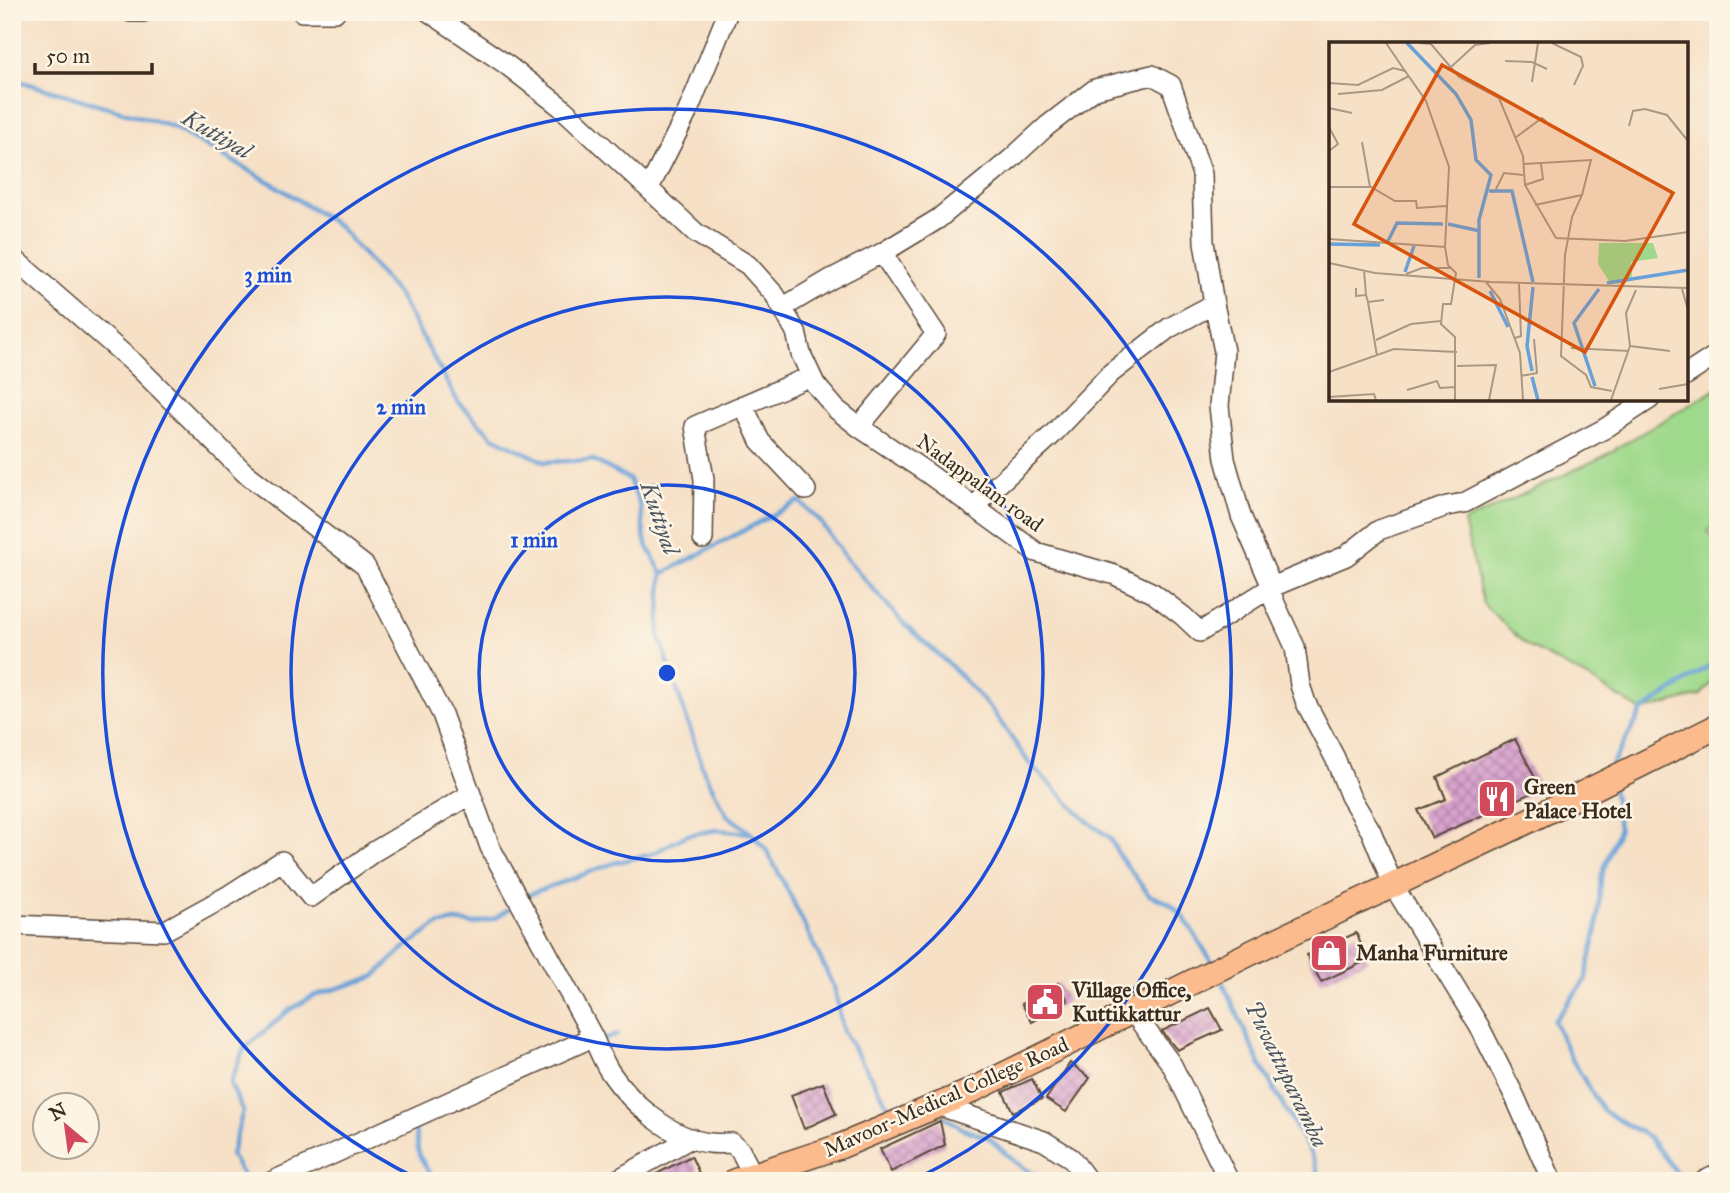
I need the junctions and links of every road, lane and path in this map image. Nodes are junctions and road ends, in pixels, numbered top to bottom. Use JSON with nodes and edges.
{"nodes":[{"id":1,"x":131,"y":12,"type":"edge"},
{"id":2,"x":144,"y":12,"type":"edge"},
{"id":3,"x":302,"y":12,"type":"edge"},
{"id":4,"x":335,"y":12,"type":"edge"},
{"id":5,"x":429,"y":12,"type":"edge"},
{"id":6,"x":728,"y":12,"type":"edge"},
{"id":7,"x":649,"y":188,"type":"junction"},
{"id":8,"x":882,"y":253,"type":"junction"},
{"id":9,"x":12,"y":257,"type":"edge"},
{"id":10,"x":1214,"y":304,"type":"junction"},
{"id":11,"x":782,"y":308,"type":"junction"},
{"id":12,"x":1718,"y":354,"type":"edge"},
{"id":13,"x":1688,"y":374,"type":"edge"},
{"id":14,"x":811,"y":376,"type":"junction"},
{"id":15,"x":1647,"y":401,"type":"edge"},
{"id":16,"x":743,"y":405,"type":"junction"},
{"id":17,"x":859,"y":427,"type":"junction"},
{"id":18,"x":806,"y":490,"type":"dead end"},
{"id":19,"x":973,"y":507,"type":"junction"},
{"id":20,"x":703,"y":539,"type":"dead end"},
{"id":21,"x":1272,"y":587,"type":"junction"},
{"id":22,"x":1718,"y":726,"type":"edge"},
{"id":23,"x":471,"y":794,"type":"junction"},
{"id":24,"x":1393,"y":886,"type":"junction"},
{"id":25,"x":12,"y":925,"type":"edge"},
{"id":26,"x":1133,"y":1012,"type":"junction"},
{"id":27,"x":593,"y":1037,"type":"junction"},
{"id":28,"x":937,"y":1105,"type":"junction"},
{"id":29,"x":691,"y":1138,"type":"junction"},
{"id":30,"x":1718,"y":1174,"type":"edge"},
{"id":31,"x":748,"y":1179,"type":"edge"},
{"id":32,"x":273,"y":1181,"type":"edge"},
{"id":33,"x":615,"y":1181,"type":"edge"},
{"id":34,"x":1088,"y":1181,"type":"edge"},
{"id":35,"x":1229,"y":1181,"type":"edge"},
{"id":36,"x":1552,"y":1181,"type":"edge"},
{"id":37,"x":1704,"y":1181,"type":"edge"}],
"edges":[{"from":1,"to":2,"type":"street"},
{"from":3,"to":4,"type":"street"},
{"from":5,"to":7,"type":"street","name":"Nadappalam road"},
{"from":6,"to":7,"type":"street"},
{"from":7,"to":11,"type":"street","name":"Nadappalam road"},
{"from":8,"to":10,"type":"street"},
{"from":8,"to":11,"type":"street"},
{"from":8,"to":17,"type":"street"},
{"from":9,"to":23,"type":"street"},
{"from":10,"to":19,"type":"street"},
{"from":10,"to":21,"type":"street"},
{"from":11,"to":14,"type":"street","name":"Nadappalam road"},
{"from":12,"to":13,"type":"street"},
{"from":14,"to":16,"type":"street"},
{"from":14,"to":17,"type":"street","name":"Nadappalam road"},
{"from":15,"to":21,"type":"street","name":"Nadappalam road"},
{"from":16,"to":18,"type":"street"},
{"from":16,"to":20,"type":"street"},
{"from":17,"to":19,"type":"street","name":"Nadappalam road"},
{"from":19,"to":21,"type":"street","name":"Nadappalam road"},
{"from":21,"to":24,"type":"street"},
{"from":22,"to":24,"type":"main road","name":"Mavoor-Medical College Road"},
{"from":23,"to":25,"type":"street"},
{"from":23,"to":27,"type":"street"},
{"from":24,"to":26,"type":"main road","name":"Mavoor-Medical College Road"},
{"from":24,"to":36,"type":"street"},
{"from":26,"to":28,"type":"main road","name":"Mavoor-Medical College Road"},
{"from":26,"to":35,"type":"street"},
{"from":27,"to":29,"type":"street"},
{"from":27,"to":32,"type":"street"},
{"from":28,"to":31,"type":"main road","name":"Mavoor-Medical College Road"},
{"from":28,"to":34,"type":"street"},
{"from":29,"to":31,"type":"street"},
{"from":29,"to":33,"type":"street"},
{"from":30,"to":37,"type":"street"}]}
